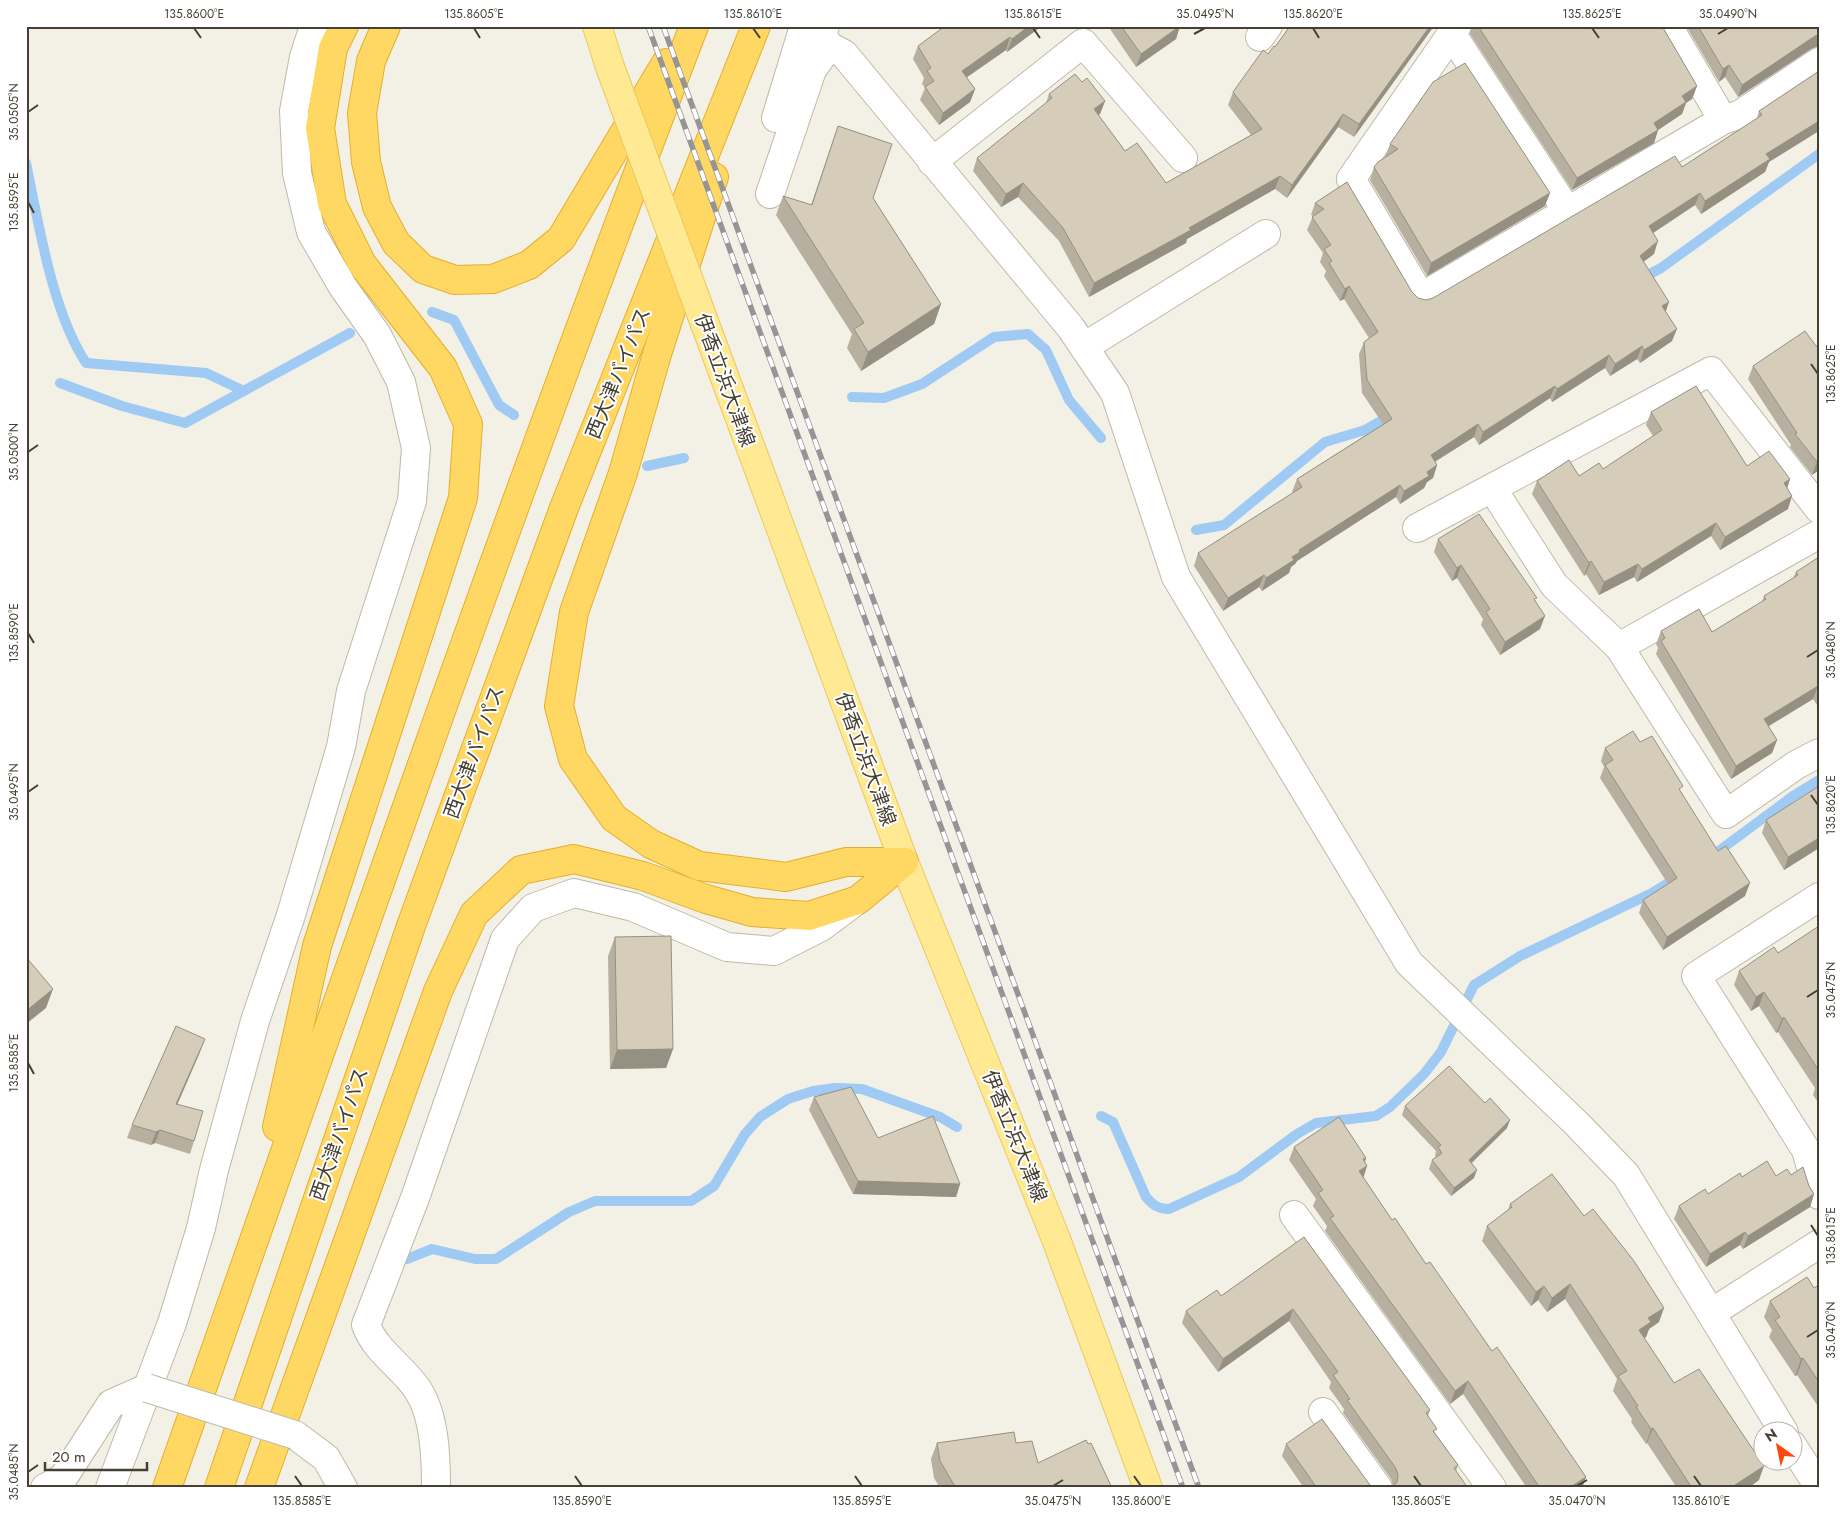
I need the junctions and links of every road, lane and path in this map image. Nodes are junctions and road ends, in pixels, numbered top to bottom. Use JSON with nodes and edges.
{"nodes":[{"id":1,"x":314,"y":26,"type":"edge"},
{"id":2,"x":344,"y":26,"type":"edge"},
{"id":3,"x":386,"y":26,"type":"edge"},
{"id":4,"x":598,"y":26,"type":"edge"},
{"id":5,"x":688,"y":26,"type":"edge"},
{"id":6,"x":694,"y":26,"type":"edge"},
{"id":7,"x":756,"y":26,"type":"edge"},
{"id":8,"x":763,"y":26,"type":"edge"},
{"id":9,"x":804,"y":26,"type":"edge"},
{"id":10,"x":1668,"y":26,"type":"edge"},
{"id":11,"x":1454,"y":30,"type":"edge"},
{"id":12,"x":827,"y":36,"type":"edge"},
{"id":13,"x":1819,"y":62,"type":"edge"},
{"id":14,"x":1723,"y":120,"type":"junction"},
{"id":15,"x":1183,"y":158,"type":"dead end"},
{"id":16,"x":932,"y":162,"type":"junction"},
{"id":17,"x":1568,"y":212,"type":"junction"},
{"id":18,"x":1266,"y":234,"type":"dead end"},
{"id":19,"x":1084,"y":347,"type":"junction"},
{"id":20,"x":1492,"y":488,"type":"junction"},
{"id":21,"x":1819,"y":509,"type":"edge"},
{"id":22,"x":1417,"y":528,"type":"dead end"},
{"id":23,"x":1819,"y":534,"type":"edge"},
{"id":24,"x":1619,"y":647,"type":"junction"},
{"id":25,"x":1819,"y":753,"type":"edge"},
{"id":26,"x":904,"y":862,"type":"junction"},
{"id":27,"x":1819,"y":897,"type":"edge"},
{"id":28,"x":858,"y":900,"type":"junction"},
{"id":29,"x":1819,"y":1195,"type":"edge"},
{"id":30,"x":1294,"y":1215,"type":"dead end"},
{"id":31,"x":252,"y":1238,"type":"junction"},
{"id":32,"x":1819,"y":1244,"type":"edge"},
{"id":33,"x":1711,"y":1313,"type":"junction"},
{"id":34,"x":147,"y":1388,"type":"junction"},
{"id":35,"x":1323,"y":1412,"type":"dead end"},
{"id":36,"x":1778,"y":1422,"type":"edge"},
{"id":37,"x":1802,"y":1461,"type":"edge"},
{"id":38,"x":1819,"y":1487,"type":"edge"},
{"id":39,"x":45,"y":1488,"type":"edge"},
{"id":40,"x":110,"y":1488,"type":"edge"},
{"id":41,"x":167,"y":1488,"type":"edge"},
{"id":42,"x":219,"y":1488,"type":"edge"},
{"id":43,"x":259,"y":1488,"type":"edge"},
{"id":44,"x":343,"y":1488,"type":"edge"},
{"id":45,"x":436,"y":1488,"type":"edge"},
{"id":46,"x":1148,"y":1488,"type":"edge"},
{"id":47,"x":1378,"y":1488,"type":"edge"},
{"id":48,"x":1492,"y":1488,"type":"edge"}],
"edges":[{"from":1,"to":34,"type":"street"},
{"from":2,"to":31,"type":"highway"},
{"from":3,"to":5,"type":"highway"},
{"from":4,"to":26,"type":"main road","name":"伊香立浜大津線","bridge":true},
{"from":6,"to":31,"type":"highway"},
{"from":7,"to":42,"type":"highway","name":"西大津バイパス"},
{"from":8,"to":26,"type":"highway"},
{"from":9,"to":12,"type":"street"},
{"from":10,"to":14,"type":"street"},
{"from":11,"to":17,"type":"street"},
{"from":11,"to":17,"type":"street"},
{"from":12,"to":16,"type":"street"},
{"from":13,"to":14,"type":"street"},
{"from":14,"to":17,"type":"street"},
{"from":15,"to":16,"type":"street"},
{"from":16,"to":19,"type":"street"},
{"from":18,"to":19,"type":"street"},
{"from":19,"to":33,"type":"street"},
{"from":20,"to":21,"type":"street"},
{"from":20,"to":22,"type":"street"},
{"from":20,"to":24,"type":"street"},
{"from":23,"to":24,"type":"street"},
{"from":24,"to":25,"type":"street"},
{"from":26,"to":28,"type":"highway"},
{"from":26,"to":46,"type":"main road","name":"伊香立浜大津線"},
{"from":27,"to":29,"type":"street"},
{"from":28,"to":43,"type":"highway"},
{"from":28,"to":45,"type":"street"},
{"from":30,"to":48,"type":"street"},
{"from":31,"to":41,"type":"highway"},
{"from":32,"to":33,"type":"street"},
{"from":33,"to":36,"type":"street"},
{"from":34,"to":39,"type":"street"},
{"from":34,"to":40,"type":"street"},
{"from":34,"to":44,"type":"street","bridge":true},
{"from":35,"to":47,"type":"street"},
{"from":37,"to":38,"type":"street"}]}
